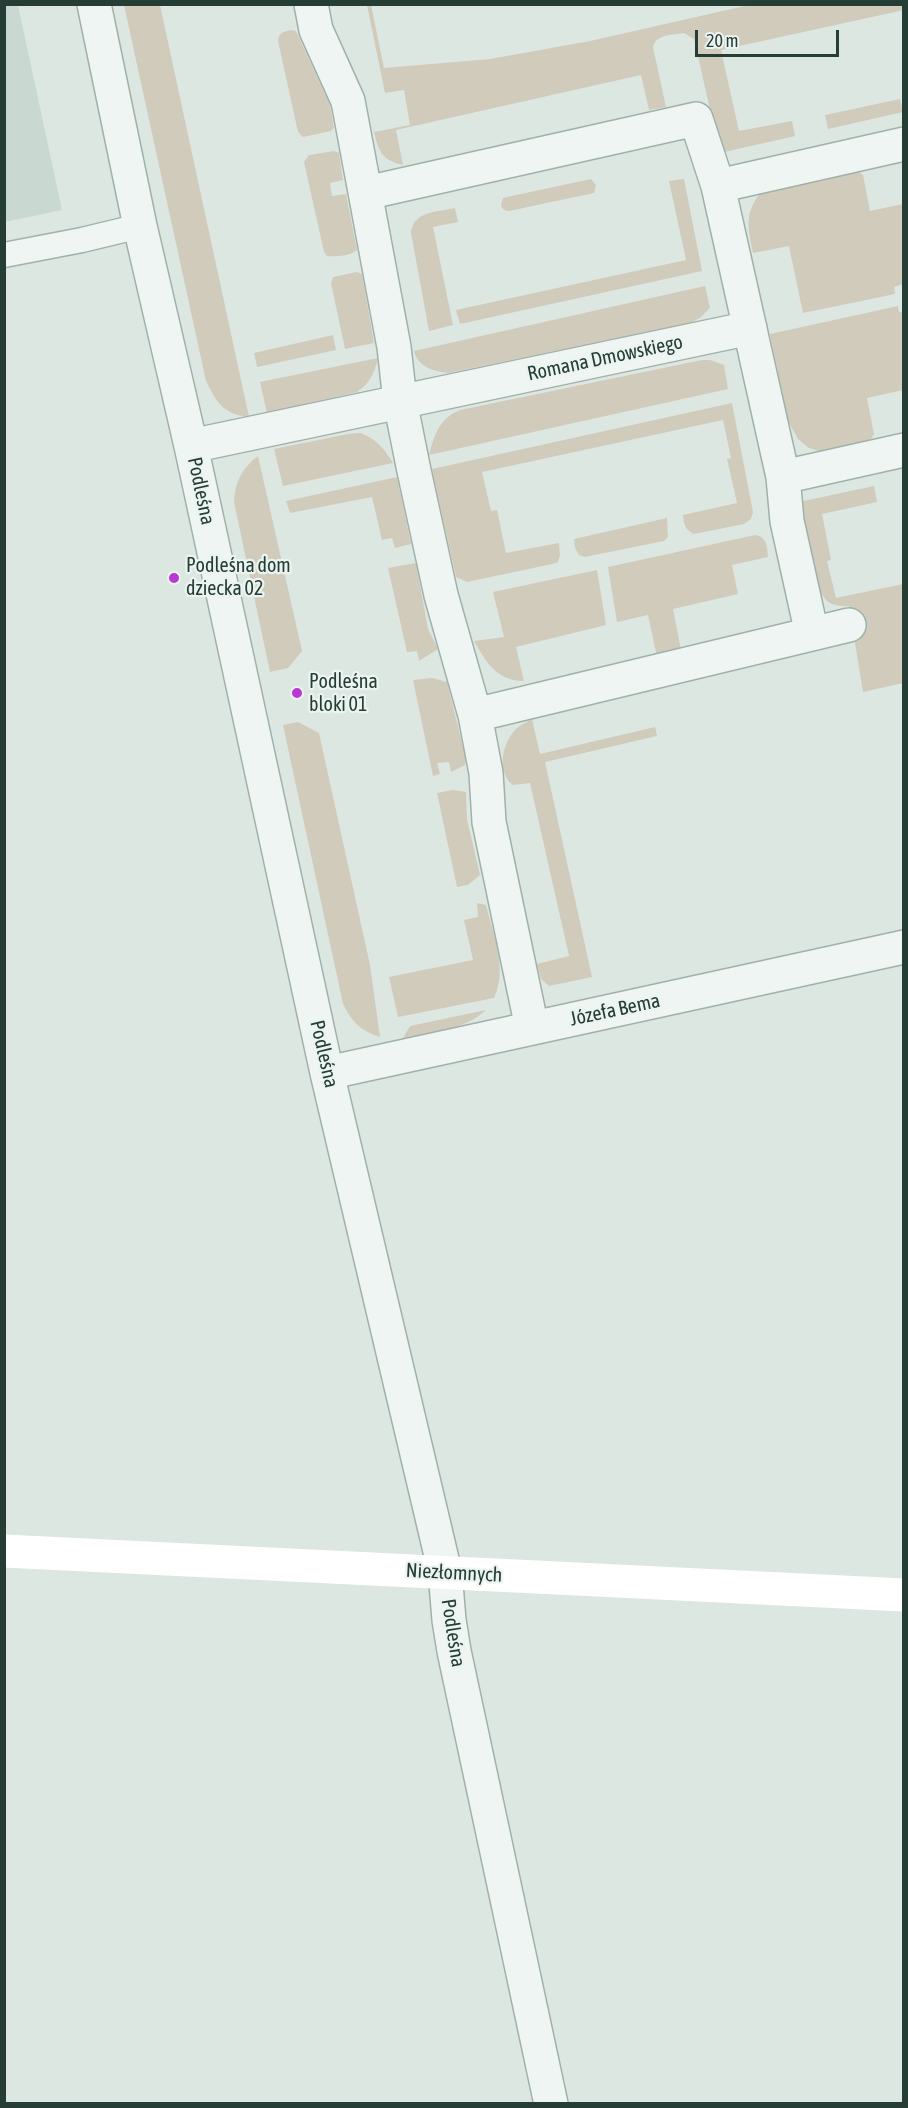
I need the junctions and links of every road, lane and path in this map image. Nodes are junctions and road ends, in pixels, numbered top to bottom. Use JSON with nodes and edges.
{"nodes":[{"id":1,"x":94,"y":4,"type":"edge"},
{"id":2,"x":310,"y":4,"type":"edge"},
{"id":3,"x":903,"y":144,"type":"edge"},
{"id":4,"x":718,"y":186,"type":"junction"},
{"id":5,"x":366,"y":193,"type":"junction"},
{"id":6,"x":140,"y":226,"type":"junction"},
{"id":7,"x":4,"y":255,"type":"edge"},
{"id":8,"x":750,"y":328,"type":"junction"},
{"id":9,"x":400,"y":401,"type":"junction"},
{"id":10,"x":191,"y":446,"type":"junction"},
{"id":11,"x":903,"y":450,"type":"edge"},
{"id":12,"x":783,"y":477,"type":"junction"},
{"id":13,"x":849,"y":625,"type":"dead end"},
{"id":14,"x":812,"y":634,"type":"junction"},
{"id":15,"x":476,"y":715,"type":"junction"},
{"id":16,"x":903,"y":947,"type":"edge"},
{"id":17,"x":532,"y":1028,"type":"junction"},
{"id":18,"x":327,"y":1073,"type":"junction"},
{"id":19,"x":4,"y":1551,"type":"edge"},
{"id":20,"x":445,"y":1572,"type":"junction"},
{"id":21,"x":903,"y":1594,"type":"edge"},
{"id":22,"x":551,"y":2103,"type":"edge"}],
"edges":[{"from":1,"to":6,"type":"street","name":"Podleśna"},
{"from":2,"to":5,"type":"street"},
{"from":3,"to":4,"type":"street"},
{"from":4,"to":5,"type":"street"},
{"from":4,"to":8,"type":"street"},
{"from":5,"to":9,"type":"street"},
{"from":6,"to":7,"type":"lane"},
{"from":6,"to":10,"type":"street","name":"Podleśna"},
{"from":8,"to":9,"type":"street","name":"Romana Dmowskiego"},
{"from":8,"to":12,"type":"street"},
{"from":9,"to":10,"type":"street","name":"Romana Dmowskiego"},
{"from":9,"to":15,"type":"street"},
{"from":10,"to":18,"type":"street","name":"Podleśna"},
{"from":11,"to":12,"type":"street"},
{"from":12,"to":14,"type":"street"},
{"from":13,"to":14,"type":"street"},
{"from":14,"to":15,"type":"street"},
{"from":15,"to":17,"type":"street"},
{"from":16,"to":17,"type":"street","name":"Józefa Bema"},
{"from":17,"to":18,"type":"street","name":"Józefa Bema"},
{"from":18,"to":20,"type":"street","name":"Podleśna"},
{"from":19,"to":20,"type":"street","name":"Niezłomnych"},
{"from":20,"to":21,"type":"street","name":"Niezłomnych"},
{"from":20,"to":22,"type":"street","name":"Podleśna"}]}
